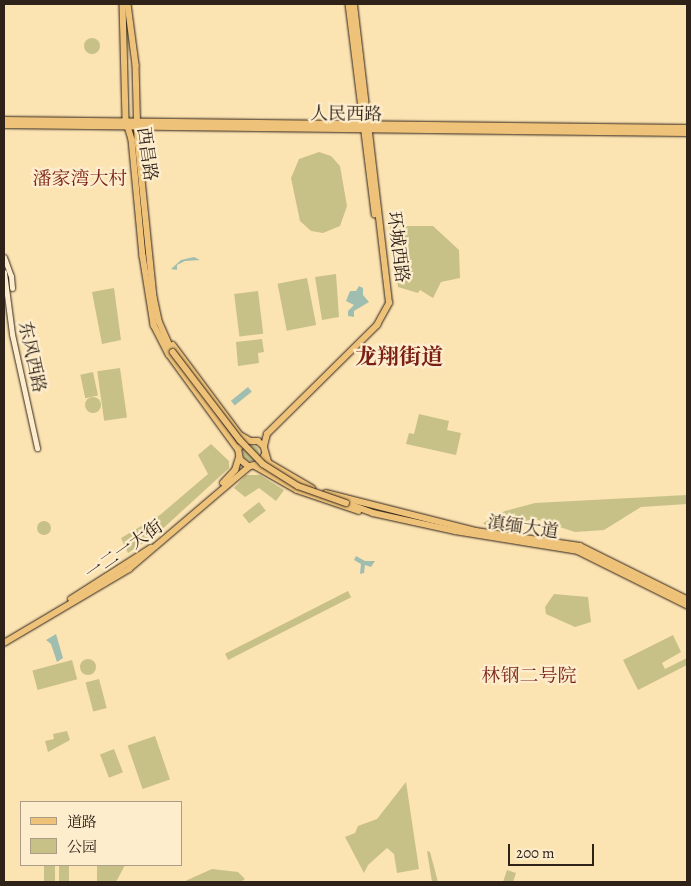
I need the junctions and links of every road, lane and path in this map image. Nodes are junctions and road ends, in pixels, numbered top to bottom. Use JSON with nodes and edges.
{"nodes":[{"id":1,"x":123,"y":4,"type":"edge"},
{"id":2,"x":128,"y":4,"type":"edge"},
{"id":3,"x":349,"y":4,"type":"edge"},
{"id":4,"x":354,"y":4,"type":"edge"},
{"id":5,"x":126,"y":120,"type":"junction"},
{"id":6,"x":5,"y":123,"type":"edge"},
{"id":7,"x":139,"y":124,"type":"junction"},
{"id":8,"x":130,"y":127,"type":"junction"},
{"id":9,"x":365,"y":127,"type":"junction"},
{"id":10,"x":687,"y":128,"type":"edge"},
{"id":11,"x":687,"y":133,"type":"edge"},
{"id":12,"x":4,"y":257,"type":"edge"},
{"id":13,"x":4,"y":272,"type":"edge"},
{"id":14,"x":12,"y":288,"type":"dead end"},
{"id":15,"x":162,"y":335,"type":"junction"},
{"id":16,"x":263,"y":437,"type":"junction"},
{"id":17,"x":251,"y":440,"type":"junction"},
{"id":18,"x":264,"y":446,"type":"junction"},
{"id":19,"x":37,"y":448,"type":"dead end"},
{"id":20,"x":238,"y":449,"type":"junction"},
{"id":21,"x":252,"y":453,"type":"joint"},
{"id":22,"x":265,"y":455,"type":"junction"},
{"id":23,"x":239,"y":458,"type":"junction"},
{"id":24,"x":252,"y":467,"type":"junction"},
{"id":25,"x":214,"y":495,"type":"junction"},
{"id":26,"x":344,"y":505,"type":"junction"},
{"id":27,"x":373,"y":510,"type":"junction"},
{"id":28,"x":449,"y":527,"type":"junction"},
{"id":29,"x":687,"y":599,"type":"edge"},
{"id":30,"x":687,"y":605,"type":"edge"},
{"id":31,"x":4,"y":639,"type":"edge"},
{"id":32,"x":4,"y":643,"type":"edge"}],
"edges":[{"from":1,"to":5,"type":"main road","name":"西昌路"},
{"from":2,"to":7,"type":"main road","name":"西昌路"},
{"from":3,"to":9,"type":"main road","name":"环城西路"},
{"from":4,"to":9,"type":"main road","name":"环城西路"},
{"from":5,"to":6,"type":"main road","name":"人民西路"},
{"from":5,"to":7,"type":"main road","name":"人民西路"},
{"from":5,"to":8,"type":"main road","name":"西昌路"},
{"from":6,"to":8,"type":"main road","name":"人民西路"},
{"from":7,"to":8,"type":"main road","name":"人民西路"},
{"from":7,"to":9,"type":"main road","name":"人民西路"},
{"from":7,"to":15,"type":"main road","name":"西昌路"},
{"from":8,"to":15,"type":"main road","name":"西昌路"},
{"from":9,"to":10,"type":"main road","name":"人民西路"},
{"from":9,"to":11,"type":"main road","name":"人民西路"},
{"from":9,"to":16,"type":"main road","name":"环城西路"},
{"from":12,"to":14,"type":"main road"},
{"from":13,"to":19,"type":"main road","name":"东风西路"},
{"from":15,"to":17,"type":"main road","name":"西昌路","bridge":true},
{"from":15,"to":20,"type":"main road","name":"西昌路"},
{"from":15,"to":21,"type":"main road","name":"西昌路","bridge":true},
{"from":16,"to":17,"type":"main road","name":"环城西路"},
{"from":16,"to":18,"type":"main road"},
{"from":17,"to":18,"type":"main road"},
{"from":17,"to":20,"type":"main road","bridge":true},
{"from":18,"to":22,"type":"main road"},
{"from":20,"to":23,"type":"main road"},
{"from":21,"to":26,"type":"main road","name":"滇缅大道","bridge":true},
{"from":22,"to":24,"type":"main road","bridge":true},
{"from":22,"to":27,"type":"main road","name":"滇缅大道","bridge":true},
{"from":23,"to":24,"type":"main road"},
{"from":23,"to":25,"type":"main road","name":"一二一大街"},
{"from":24,"to":25,"type":"main road","name":"一二一大街"},
{"from":24,"to":26,"type":"main road","name":"滇缅大道"},
{"from":25,"to":31,"type":"main road","name":"一二一大街"},
{"from":25,"to":32,"type":"main road","name":"一二一大街"},
{"from":26,"to":27,"type":"main road","name":"滇缅大道"},
{"from":27,"to":28,"type":"main road","name":"滇缅大道"},
{"from":28,"to":29,"type":"main road","name":"滇缅大道"},
{"from":28,"to":30,"type":"main road","name":"滇缅大道"}]}
